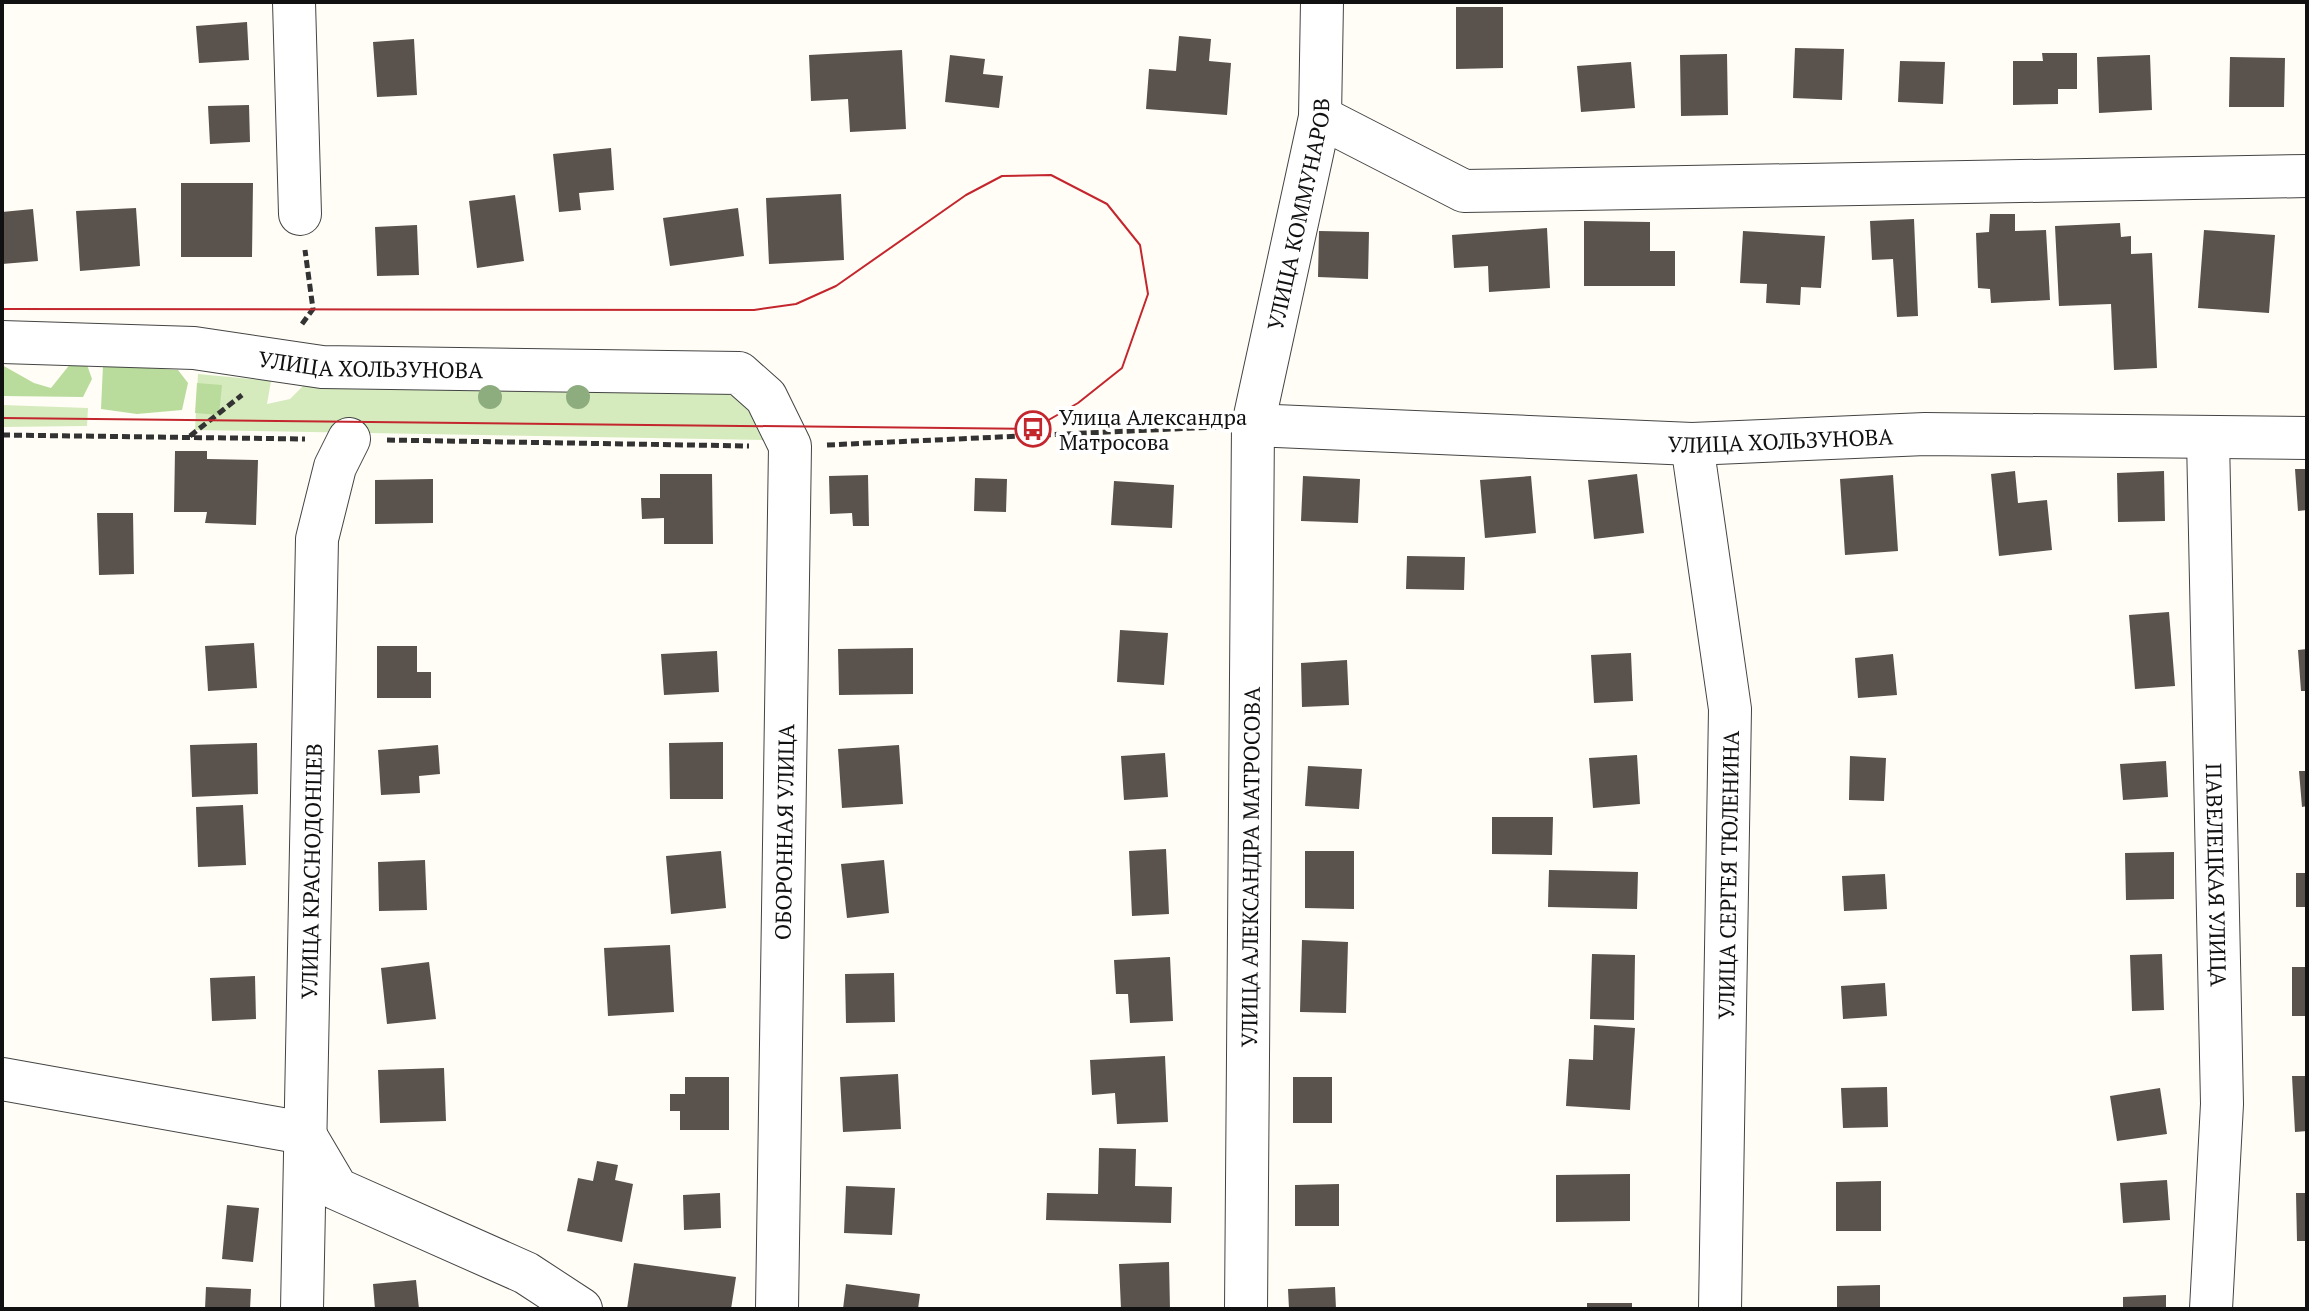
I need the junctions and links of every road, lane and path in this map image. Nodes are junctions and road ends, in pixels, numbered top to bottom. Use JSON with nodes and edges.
{"nodes":[{"id":1,"x":294,"y":2,"type":"edge"},
{"id":2,"x":1322,"y":2,"type":"edge"},
{"id":3,"x":1320,"y":117,"type":"junction"},
{"id":4,"x":2307,"y":176,"type":"edge"},
{"id":5,"x":300,"y":214,"type":"joint"},
{"id":6,"x":2,"y":342,"type":"edge"},
{"id":7,"x":278,"y":360,"type":"junction"},
{"id":8,"x":739,"y":373,"type":"joint"},
{"id":9,"x":1253,"y":425,"type":"junction"},
{"id":10,"x":2,"y":435,"type":"edge"},
{"id":11,"x":189,"y":437,"type":"junction"},
{"id":12,"x":2307,"y":438,"type":"edge"},
{"id":13,"x":349,"y":439,"type":"junction"},
{"id":14,"x":2208,"y":439,"type":"junction"},
{"id":15,"x":1692,"y":444,"type":"junction"},
{"id":16,"x":790,"y":446,"type":"junction"},
{"id":17,"x":2,"y":1079,"type":"edge"},
{"id":18,"x":304,"y":1133,"type":"junction"},
{"id":19,"x":302,"y":1309,"type":"edge"},
{"id":20,"x":581,"y":1309,"type":"edge"},
{"id":21,"x":777,"y":1309,"type":"edge"},
{"id":22,"x":1246,"y":1309,"type":"edge"},
{"id":23,"x":1720,"y":1309,"type":"edge"},
{"id":24,"x":2211,"y":1309,"type":"edge"}],
"edges":[{"from":1,"to":5,"type":"street"},
{"from":2,"to":3,"type":"street","name":"УЛИЦА КОММУНАРОВ"},
{"from":3,"to":4,"type":"street"},
{"from":3,"to":9,"type":"street","name":"УЛИЦА КОММУНАРОВ"},
{"from":5,"to":7,"type":"path"},
{"from":6,"to":7,"type":"street","name":"УЛИЦА ХОЛЬЗУНОВА"},
{"from":7,"to":8,"type":"street","name":"УЛИЦА ХОЛЬЗУНОВА"},
{"from":7,"to":11,"type":"path"},
{"from":8,"to":16,"type":"street","name":"ОБОРОННАЯ УЛИЦА"},
{"from":9,"to":15,"type":"street","name":"УЛИЦА ХОЛЬЗУНОВА"},
{"from":9,"to":16,"type":"path"},
{"from":9,"to":22,"type":"street","name":"УЛИЦА АЛЕКСАНДРА МАТРОСОВА"},
{"from":10,"to":11,"type":"path"},
{"from":11,"to":13,"type":"path"},
{"from":12,"to":14,"type":"street","name":"УЛИЦА ХОЛЬЗУНОВА"},
{"from":13,"to":16,"type":"path"},
{"from":13,"to":18,"type":"street","name":"УЛИЦА КРАСНОДОНЦЕВ"},
{"from":14,"to":15,"type":"street","name":"УЛИЦА ХОЛЬЗУНОВА"},
{"from":14,"to":24,"type":"street","name":"ПАВЕЛЕЦКАЯ УЛИЦА"},
{"from":15,"to":23,"type":"street","name":"УЛИЦА СЕРГЕЯ ТЮЛЕНИНА"},
{"from":16,"to":21,"type":"street","name":"ОБОРОННАЯ УЛИЦА"},
{"from":17,"to":18,"type":"street"},
{"from":18,"to":19,"type":"street","name":"УЛИЦА КРАСНОДОНЦЕВ"},
{"from":18,"to":20,"type":"street"}]}
